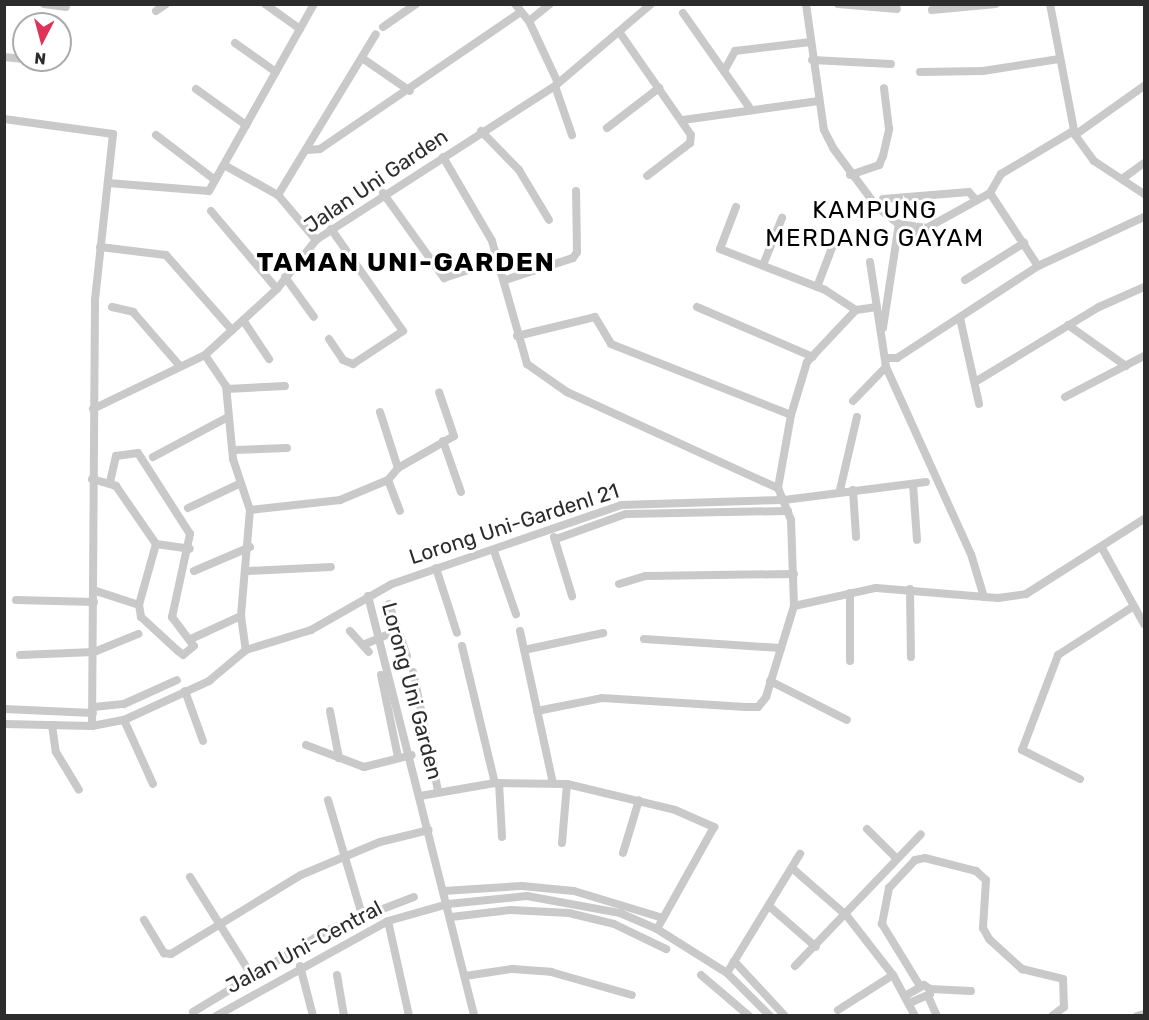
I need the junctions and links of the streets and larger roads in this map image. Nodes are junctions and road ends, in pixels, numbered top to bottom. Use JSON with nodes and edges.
{"nodes":[{"id":1,"x":44,"y":4,"type":"edge"},
{"id":2,"x":166,"y":4,"type":"edge"},
{"id":3,"x":266,"y":4,"type":"edge"},
{"id":4,"x":314,"y":4,"type":"edge"},
{"id":5,"x":416,"y":4,"type":"edge"},
{"id":6,"x":515,"y":4,"type":"edge"},
{"id":7,"x":550,"y":4,"type":"edge"},
{"id":8,"x":651,"y":4,"type":"edge"},
{"id":9,"x":806,"y":4,"type":"edge"},
{"id":10,"x":838,"y":4,"type":"edge"},
{"id":11,"x":996,"y":4,"type":"edge"},
{"id":12,"x":1050,"y":4,"type":"edge"},
{"id":13,"x":66,"y":7,"type":"dead end"},
{"id":14,"x":897,"y":9,"type":"dead end"},
{"id":15,"x":156,"y":10,"type":"dead end"},
{"id":16,"x":932,"y":10,"type":"dead end"},
{"id":17,"x":521,"y":12,"type":"junction"},
{"id":18,"x":683,"y":14,"type":"dead end"},
{"id":19,"x":529,"y":21,"type":"junction"},
{"id":20,"x":300,"y":29,"type":"junction"},
{"id":21,"x":620,"y":33,"type":"junction"},
{"id":22,"x":810,"y":42,"type":"junction"},
{"id":23,"x":235,"y":43,"type":"dead end"},
{"id":24,"x":362,"y":58,"type":"junction"},
{"id":25,"x":1059,"y":59,"type":"junction"},
{"id":26,"x":812,"y":60,"type":"junction"},
{"id":27,"x":891,"y":64,"type":"dead end"},
{"id":28,"x":724,"y":71,"type":"junction"},
{"id":29,"x":276,"y":72,"type":"junction"},
{"id":30,"x":920,"y":72,"type":"dead end"},
{"id":31,"x":556,"y":84,"type":"junction"},
{"id":32,"x":1144,"y":86,"type":"edge"},
{"id":33,"x":659,"y":87,"type":"junction"},
{"id":34,"x":884,"y":88,"type":"dead end"},
{"id":35,"x":196,"y":89,"type":"dead end"},
{"id":36,"x":410,"y":91,"type":"junction"},
{"id":37,"x":819,"y":101,"type":"junction"},
{"id":38,"x":749,"y":107,"type":"junction"},
{"id":39,"x":4,"y":119,"type":"edge"},
{"id":40,"x":683,"y":120,"type":"junction"},
{"id":41,"x":246,"y":125,"type":"junction"},
{"id":42,"x":607,"y":128,"type":"dead end"},
{"id":43,"x":481,"y":131,"type":"junction"},
{"id":44,"x":1074,"y":133,"type":"junction"},
{"id":45,"x":156,"y":135,"type":"dead end"},
{"id":46,"x":573,"y":135,"type":"dead end"},
{"id":47,"x":308,"y":150,"type":"junction"},
{"id":48,"x":443,"y":157,"type":"junction"},
{"id":49,"x":1144,"y":163,"type":"edge"},
{"id":50,"x":224,"y":165,"type":"junction"},
{"id":51,"x":850,"y":175,"type":"junction"},
{"id":52,"x":647,"y":176,"type":"dead end"},
{"id":53,"x":1122,"y":179,"type":"junction"},
{"id":54,"x":215,"y":180,"type":"junction"},
{"id":55,"x":108,"y":183,"type":"junction"},
{"id":56,"x":576,"y":191,"type":"dead end"},
{"id":57,"x":384,"y":193,"type":"junction"},
{"id":58,"x":990,"y":193,"type":"junction"},
{"id":59,"x":1144,"y":194,"type":"edge"},
{"id":60,"x":278,"y":195,"type":"junction"},
{"id":61,"x":883,"y":199,"type":"dead end"},
{"id":62,"x":975,"y":199,"type":"junction"},
{"id":63,"x":736,"y":207,"type":"dead end"},
{"id":64,"x":211,"y":211,"type":"dead end"},
{"id":65,"x":1144,"y":217,"type":"edge"},
{"id":66,"x":782,"y":218,"type":"dead end"},
{"id":67,"x":549,"y":220,"type":"dead end"},
{"id":68,"x":899,"y":224,"type":"junction"},
{"id":69,"x":927,"y":228,"type":"junction"},
{"id":70,"x":331,"y":229,"type":"junction"},
{"id":71,"x":914,"y":236,"type":"dead end"},
{"id":72,"x":316,"y":240,"type":"junction"},
{"id":73,"x":1024,"y":243,"type":"junction"},
{"id":74,"x":833,"y":245,"type":"dead end"},
{"id":75,"x":100,"y":247,"type":"junction"},
{"id":76,"x":870,"y":262,"type":"dead end"},
{"id":77,"x":762,"y":265,"type":"junction"},
{"id":78,"x":1038,"y":266,"type":"junction"},
{"id":79,"x":468,"y":270,"type":"dead end"},
{"id":80,"x":285,"y":277,"type":"junction"},
{"id":81,"x":505,"y":280,"type":"junction"},
{"id":82,"x":965,"y":280,"type":"dead end"},
{"id":83,"x":817,"y":287,"type":"junction"},
{"id":84,"x":1144,"y":287,"type":"edge"},
{"id":85,"x":277,"y":289,"type":"junction"},
{"id":86,"x":112,"y":307,"type":"dead end"},
{"id":87,"x":698,"y":307,"type":"dead end"},
{"id":88,"x":877,"y":307,"type":"junction"},
{"id":89,"x":856,"y":310,"type":"junction"},
{"id":90,"x":314,"y":317,"type":"dead end"},
{"id":91,"x":960,"y":318,"type":"junction"},
{"id":92,"x":243,"y":320,"type":"junction"},
{"id":93,"x":1068,"y":325,"type":"junction"},
{"id":94,"x":232,"y":330,"type":"junction"},
{"id":95,"x":882,"y":335,"type":"junction"},
{"id":96,"x":517,"y":336,"type":"junction"},
{"id":97,"x":329,"y":339,"type":"dead end"},
{"id":98,"x":205,"y":355,"type":"junction"},
{"id":99,"x":1144,"y":356,"type":"edge"},
{"id":100,"x":813,"y":357,"type":"junction"},
{"id":101,"x":885,"y":358,"type":"junction"},
{"id":102,"x":269,"y":359,"type":"dead end"},
{"id":103,"x":180,"y":366,"type":"junction"},
{"id":104,"x":1126,"y":366,"type":"junction"},
{"id":105,"x":886,"y":367,"type":"junction"},
{"id":106,"x":975,"y":382,"type":"junction"},
{"id":107,"x":285,"y":386,"type":"dead end"},
{"id":108,"x":227,"y":389,"type":"junction"},
{"id":109,"x":439,"y":392,"type":"dead end"},
{"id":110,"x":1065,"y":398,"type":"dead end"},
{"id":111,"x":853,"y":400,"type":"dead end"},
{"id":112,"x":979,"y":404,"type":"dead end"},
{"id":113,"x":93,"y":409,"type":"junction"},
{"id":114,"x":381,"y":412,"type":"dead end"},
{"id":115,"x":791,"y":415,"type":"junction"},
{"id":116,"x":857,"y":417,"type":"dead end"},
{"id":117,"x":226,"y":418,"type":"junction"},
{"id":118,"x":443,"y":441,"type":"junction"},
{"id":119,"x":287,"y":448,"type":"dead end"},
{"id":120,"x":233,"y":450,"type":"junction"},
{"id":121,"x":153,"y":457,"type":"dead end"},
{"id":122,"x":398,"y":468,"type":"junction"},
{"id":123,"x":92,"y":479,"type":"junction"},
{"id":124,"x":388,"y":480,"type":"junction"},
{"id":125,"x":110,"y":482,"type":"junction"},
{"id":126,"x":926,"y":482,"type":"dead end"},
{"id":127,"x":238,"y":484,"type":"junction"},
{"id":128,"x":913,"y":484,"type":"junction"},
{"id":129,"x":778,"y":488,"type":"junction"},
{"id":130,"x":840,"y":490,"type":"junction"},
{"id":131,"x":853,"y":490,"type":"junction"},
{"id":132,"x":461,"y":492,"type":"dead end"},
{"id":133,"x":784,"y":500,"type":"junction"},
{"id":134,"x":661,"y":501,"type":"junction"},
{"id":135,"x":188,"y":508,"type":"dead end"},
{"id":136,"x":250,"y":510,"type":"junction"},
{"id":137,"x":400,"y":511,"type":"dead end"},
{"id":138,"x":661,"y":511,"type":"junction"},
{"id":139,"x":788,"y":511,"type":"junction"},
{"id":140,"x":1144,"y":519,"type":"edge"},
{"id":141,"x":552,"y":530,"type":"junction"},
{"id":142,"x":856,"y":537,"type":"dead end"},
{"id":143,"x":556,"y":539,"type":"junction"},
{"id":144,"x":917,"y":540,"type":"dead end"},
{"id":145,"x":156,"y":544,"type":"junction"},
{"id":146,"x":250,"y":547,"type":"junction"},
{"id":147,"x":1102,"y":548,"type":"junction"},
{"id":148,"x":190,"y":549,"type":"junction"},
{"id":149,"x":494,"y":550,"type":"junction"},
{"id":150,"x":331,"y":567,"type":"dead end"},
{"id":151,"x":436,"y":568,"type":"junction"},
{"id":152,"x":194,"y":570,"type":"dead end"},
{"id":153,"x":248,"y":571,"type":"junction"},
{"id":154,"x":794,"y":574,"type":"junction"},
{"id":155,"x":619,"y":584,"type":"dead end"},
{"id":156,"x":910,"y":589,"type":"junction"},
{"id":157,"x":93,"y":590,"type":"junction"},
{"id":158,"x":850,"y":593,"type":"junction"},
{"id":159,"x":368,"y":596,"type":"junction"},
{"id":160,"x":572,"y":596,"type":"dead end"},
{"id":161,"x":984,"y":597,"type":"junction"},
{"id":162,"x":16,"y":600,"type":"dead end"},
{"id":163,"x":94,"y":602,"type":"junction"},
{"id":164,"x":389,"y":604,"type":"dead end"},
{"id":165,"x":139,"y":605,"type":"junction"},
{"id":166,"x":794,"y":606,"type":"junction"},
{"id":167,"x":1134,"y":606,"type":"junction"},
{"id":168,"x":516,"y":614,"type":"dead end"},
{"id":169,"x":241,"y":616,"type":"junction"},
{"id":170,"x":1144,"y":624,"type":"edge"},
{"id":171,"x":398,"y":630,"type":"junction"},
{"id":172,"x":520,"y":631,"type":"dead end"},
{"id":173,"x":350,"y":632,"type":"dead end"},
{"id":174,"x":457,"y":633,"type":"dead end"},
{"id":175,"x":603,"y":633,"type":"dead end"},
{"id":176,"x":138,"y":634,"type":"dead end"},
{"id":177,"x":380,"y":635,"type":"junction"},
{"id":178,"x":193,"y":638,"type":"junction"},
{"id":179,"x":644,"y":639,"type":"dead end"},
{"id":180,"x":363,"y":645,"type":"junction"},
{"id":181,"x":462,"y":646,"type":"dead end"},
{"id":182,"x":782,"y":648,"type":"junction"},
{"id":183,"x":246,"y":650,"type":"junction"},
{"id":184,"x":524,"y":650,"type":"junction"},
{"id":185,"x":94,"y":652,"type":"junction"},
{"id":186,"x":369,"y":652,"type":"dead end"},
{"id":187,"x":20,"y":655,"type":"dead end"},
{"id":188,"x":407,"y":656,"type":"dead end"},
{"id":189,"x":911,"y":657,"type":"dead end"},
{"id":190,"x":850,"y":661,"type":"dead end"},
{"id":191,"x":413,"y":672,"type":"dead end"},
{"id":192,"x":381,"y":675,"type":"dead end"},
{"id":193,"x":177,"y":680,"type":"dead end"},
{"id":194,"x":770,"y":681,"type":"junction"},
{"id":195,"x":185,"y":692,"type":"junction"},
{"id":196,"x":4,"y":709,"type":"edge"},
{"id":197,"x":93,"y":710,"type":"junction"},
{"id":198,"x":330,"y":711,"type":"dead end"},
{"id":199,"x":537,"y":711,"type":"junction"},
{"id":200,"x":124,"y":720,"type":"junction"},
{"id":201,"x":847,"y":720,"type":"dead end"},
{"id":202,"x":4,"y":724,"type":"edge"},
{"id":203,"x":52,"y":725,"type":"junction"},
{"id":204,"x":92,"y":726,"type":"junction"},
{"id":205,"x":203,"y":741,"type":"dead end"},
{"id":206,"x":306,"y":746,"type":"dead end"},
{"id":207,"x":411,"y":755,"type":"junction"},
{"id":208,"x":398,"y":757,"type":"junction"},
{"id":209,"x":339,"y":758,"type":"junction"},
{"id":210,"x":1080,"y":779,"type":"dead end"},
{"id":211,"x":497,"y":783,"type":"junction"},
{"id":212,"x":553,"y":783,"type":"junction"},
{"id":213,"x":153,"y":784,"type":"dead end"},
{"id":214,"x":567,"y":784,"type":"junction"},
{"id":215,"x":79,"y":790,"type":"dead end"},
{"id":216,"x":438,"y":791,"type":"junction"},
{"id":217,"x":420,"y":796,"type":"junction"},
{"id":218,"x":328,"y":800,"type":"dead end"},
{"id":219,"x":639,"y":800,"type":"junction"},
{"id":220,"x":867,"y":829,"type":"dead end"},
{"id":221,"x":429,"y":830,"type":"junction"},
{"id":222,"x":921,"y":834,"type":"dead end"},
{"id":223,"x":502,"y":837,"type":"dead end"},
{"id":224,"x":562,"y":843,"type":"dead end"},
{"id":225,"x":623,"y":853,"type":"dead end"},
{"id":226,"x":800,"y":854,"type":"dead end"},
{"id":227,"x":341,"y":856,"type":"junction"},
{"id":228,"x":897,"y":858,"type":"junction"},
{"id":229,"x":792,"y":868,"type":"junction"},
{"id":230,"x":190,"y":877,"type":"dead end"},
{"id":231,"x":444,"y":891,"type":"junction"},
{"id":232,"x":414,"y":897,"type":"dead end"},
{"id":233,"x":448,"y":904,"type":"junction"},
{"id":234,"x":769,"y":906,"type":"junction"},
{"id":235,"x":362,"y":915,"type":"junction"},
{"id":236,"x":847,"y":916,"type":"junction"},
{"id":237,"x":451,"y":917,"type":"junction"},
{"id":238,"x":663,"y":918,"type":"junction"},
{"id":239,"x":144,"y":920,"type":"dead end"},
{"id":240,"x":388,"y":921,"type":"junction"},
{"id":241,"x":220,"y":926,"type":"junction"},
{"id":242,"x":657,"y":929,"type":"junction"},
{"id":243,"x":816,"y":947,"type":"junction"},
{"id":244,"x":666,"y":949,"type":"dead end"},
{"id":245,"x":734,"y":961,"type":"junction"},
{"id":246,"x":300,"y":966,"type":"junction"},
{"id":247,"x":795,"y":966,"type":"dead end"},
{"id":248,"x":727,"y":973,"type":"junction"},
{"id":249,"x":337,"y":975,"type":"dead end"},
{"id":250,"x":701,"y":975,"type":"dead end"},
{"id":251,"x":893,"y":975,"type":"junction"},
{"id":252,"x":252,"y":976,"type":"junction"},
{"id":253,"x":465,"y":976,"type":"junction"},
{"id":254,"x":920,"y":986,"type":"junction"},
{"id":255,"x":971,"y":990,"type":"dead end"},
{"id":256,"x":929,"y":993,"type":"junction"},
{"id":257,"x":632,"y":995,"type":"dead end"},
{"id":258,"x":908,"y":1000,"type":"junction"},
{"id":259,"x":838,"y":1010,"type":"dead end"},
{"id":260,"x":194,"y":1012,"type":"dead end"},
{"id":261,"x":1144,"y":1014,"type":"edge"},
{"id":262,"x":216,"y":1016,"type":"edge"},
{"id":263,"x":313,"y":1016,"type":"edge"},
{"id":264,"x":344,"y":1016,"type":"edge"},
{"id":265,"x":409,"y":1016,"type":"edge"},
{"id":266,"x":474,"y":1016,"type":"edge"},
{"id":267,"x":749,"y":1016,"type":"edge"},
{"id":268,"x":770,"y":1016,"type":"edge"},
{"id":269,"x":785,"y":1016,"type":"edge"},
{"id":270,"x":915,"y":1016,"type":"edge"},
{"id":271,"x":938,"y":1016,"type":"edge"},
{"id":272,"x":1052,"y":1016,"type":"edge"},
{"id":273,"x":1137,"y":1016,"type":"edge"}],
"edges":[{"from":1,"to":13,"type":"street"},
{"from":2,"to":15,"type":"street"},
{"from":3,"to":20,"type":"street"},
{"from":4,"to":20,"type":"street"},
{"from":5,"to":24,"type":"street"},
{"from":6,"to":17,"type":"street"},
{"from":7,"to":19,"type":"street"},
{"from":8,"to":21,"type":"street","name":"Jalan Uni Garden"},
{"from":9,"to":22,"type":"street"},
{"from":10,"to":14,"type":"street"},
{"from":11,"to":16,"type":"street"},
{"from":12,"to":25,"type":"street"},
{"from":17,"to":19,"type":"street"},
{"from":17,"to":36,"type":"street"},
{"from":18,"to":28,"type":"street"},
{"from":19,"to":31,"type":"street"},
{"from":20,"to":29,"type":"street"},
{"from":21,"to":31,"type":"street","name":"Jalan Uni Garden"},
{"from":21,"to":33,"type":"street"},
{"from":22,"to":26,"type":"street"},
{"from":22,"to":28,"type":"street"},
{"from":23,"to":29,"type":"street"},
{"from":24,"to":36,"type":"street"},
{"from":24,"to":47,"type":"street"},
{"from":25,"to":30,"type":"street"},
{"from":25,"to":44,"type":"street"},
{"from":26,"to":27,"type":"street"},
{"from":26,"to":37,"type":"street"},
{"from":28,"to":38,"type":"street"},
{"from":29,"to":41,"type":"street"},
{"from":31,"to":43,"type":"street","name":"Jalan Uni Garden"},
{"from":31,"to":46,"type":"street"},
{"from":32,"to":44,"type":"street"},
{"from":33,"to":40,"type":"street"},
{"from":33,"to":42,"type":"street"},
{"from":34,"to":51,"type":"street"},
{"from":35,"to":41,"type":"street"},
{"from":36,"to":47,"type":"street"},
{"from":37,"to":38,"type":"street"},
{"from":37,"to":51,"type":"street"},
{"from":38,"to":40,"type":"street"},
{"from":39,"to":55,"type":"street"},
{"from":40,"to":52,"type":"street"},
{"from":41,"to":50,"type":"street"},
{"from":43,"to":48,"type":"street","name":"Jalan Uni Garden"},
{"from":43,"to":67,"type":"street"},
{"from":44,"to":53,"type":"street"},
{"from":44,"to":58,"type":"street"},
{"from":45,"to":54,"type":"street"},
{"from":47,"to":60,"type":"street"},
{"from":48,"to":57,"type":"street","name":"Jalan Uni Garden"},
{"from":48,"to":81,"type":"street"},
{"from":49,"to":53,"type":"street"},
{"from":50,"to":54,"type":"street"},
{"from":50,"to":60,"type":"street"},
{"from":51,"to":68,"type":"street"},
{"from":53,"to":59,"type":"street"},
{"from":54,"to":55,"type":"street"},
{"from":55,"to":75,"type":"street"},
{"from":56,"to":81,"type":"street"},
{"from":57,"to":70,"type":"street","name":"Jalan Uni Garden"},
{"from":57,"to":79,"type":"street"},
{"from":58,"to":62,"type":"street"},
{"from":58,"to":73,"type":"street"},
{"from":60,"to":72,"type":"street"},
{"from":61,"to":62,"type":"street"},
{"from":62,"to":69,"type":"street"},
{"from":63,"to":77,"type":"street"},
{"from":64,"to":85,"type":"street"},
{"from":65,"to":78,"type":"street"},
{"from":66,"to":77,"type":"street"},
{"from":68,"to":69,"type":"street"},
{"from":68,"to":95,"type":"street"},
{"from":69,"to":71,"type":"street"},
{"from":70,"to":72,"type":"street","name":"Jalan Uni Garden"},
{"from":70,"to":97,"type":"street"},
{"from":72,"to":80,"type":"street","name":"Jalan Uni Garden"},
{"from":73,"to":78,"type":"street"},
{"from":73,"to":82,"type":"street"},
{"from":74,"to":83,"type":"street"},
{"from":75,"to":94,"type":"street"},
{"from":75,"to":113,"type":"street"},
{"from":76,"to":88,"type":"street"},
{"from":77,"to":83,"type":"street"},
{"from":78,"to":91,"type":"street"},
{"from":80,"to":85,"type":"street","name":"Jalan Uni Garden"},
{"from":80,"to":90,"type":"street"},
{"from":81,"to":96,"type":"street"},
{"from":83,"to":89,"type":"street"},
{"from":84,"to":93,"type":"street"},
{"from":85,"to":92,"type":"street","name":"Jalan Uni Garden"},
{"from":86,"to":103,"type":"street"},
{"from":87,"to":100,"type":"street"},
{"from":88,"to":89,"type":"street"},
{"from":88,"to":95,"type":"street"},
{"from":89,"to":100,"type":"street"},
{"from":91,"to":101,"type":"street"},
{"from":91,"to":106,"type":"street"},
{"from":92,"to":94,"type":"street","name":"Jalan Uni Garden"},
{"from":92,"to":102,"type":"street"},
{"from":93,"to":104,"type":"street"},
{"from":93,"to":106,"type":"street"},
{"from":94,"to":98,"type":"street","name":"Jalan Uni Garden"},
{"from":95,"to":101,"type":"street"},
{"from":96,"to":115,"type":"street"},
{"from":96,"to":129,"type":"street"},
{"from":98,"to":103,"type":"street","name":"Jalan Uni Garden"},
{"from":98,"to":108,"type":"street"},
{"from":99,"to":104,"type":"street"},
{"from":100,"to":115,"type":"street"},
{"from":101,"to":105,"type":"street"},
{"from":103,"to":113,"type":"street","name":"Jalan Uni Garden"},
{"from":104,"to":110,"type":"street"},
{"from":105,"to":111,"type":"street"},
{"from":105,"to":161,"type":"street"},
{"from":106,"to":112,"type":"street"},
{"from":107,"to":108,"type":"street"},
{"from":108,"to":117,"type":"street"},
{"from":109,"to":118,"type":"street"},
{"from":113,"to":123,"type":"street"},
{"from":114,"to":122,"type":"street"},
{"from":115,"to":129,"type":"street"},
{"from":116,"to":130,"type":"street"},
{"from":117,"to":120,"type":"street"},
{"from":117,"to":121,"type":"street"},
{"from":118,"to":122,"type":"street"},
{"from":118,"to":132,"type":"street"},
{"from":119,"to":120,"type":"street"},
{"from":120,"to":127,"type":"street"},
{"from":122,"to":124,"type":"street"},
{"from":123,"to":125,"type":"street"},
{"from":123,"to":157,"type":"street"},
{"from":124,"to":136,"type":"street"},
{"from":124,"to":137,"type":"street"},
{"from":125,"to":145,"type":"street"},
{"from":125,"to":148,"type":"street"},
{"from":126,"to":128,"type":"street","name":"Lorong Uni-Gardenl 21"},
{"from":127,"to":135,"type":"street"},
{"from":127,"to":136,"type":"street"},
{"from":128,"to":131,"type":"street","name":"Lorong Uni-Gardenl 21"},
{"from":128,"to":144,"type":"street"},
{"from":129,"to":133,"type":"street"},
{"from":130,"to":131,"type":"street","name":"Lorong Uni-Gardenl 21"},
{"from":130,"to":133,"type":"street","name":"Lorong Uni-Gardenl 21"},
{"from":131,"to":142,"type":"street"},
{"from":133,"to":134,"type":"street","name":"Lorong Uni-Gardenl 21"},
{"from":133,"to":139,"type":"street"},
{"from":134,"to":138,"type":"street"},
{"from":134,"to":141,"type":"street","name":"Lorong Uni-Gardenl 21"},
{"from":136,"to":146,"type":"street"},
{"from":138,"to":139,"type":"street"},
{"from":138,"to":143,"type":"street"},
{"from":139,"to":154,"type":"street"},
{"from":140,"to":147,"type":"street"},
{"from":141,"to":143,"type":"street"},
{"from":141,"to":149,"type":"street","name":"Lorong Uni-Gardenl 21"},
{"from":143,"to":160,"type":"street"},
{"from":145,"to":148,"type":"street"},
{"from":145,"to":165,"type":"street"},
{"from":146,"to":152,"type":"street"},
{"from":146,"to":153,"type":"street"},
{"from":147,"to":161,"type":"street"},
{"from":147,"to":167,"type":"street"},
{"from":148,"to":178,"type":"street"},
{"from":149,"to":151,"type":"street","name":"Lorong Uni-Gardenl 21"},
{"from":149,"to":168,"type":"street"},
{"from":150,"to":153,"type":"street"},
{"from":151,"to":159,"type":"street","name":"Lorong Uni-Gardenl 21"},
{"from":151,"to":174,"type":"street"},
{"from":153,"to":169,"type":"street"},
{"from":154,"to":155,"type":"street"},
{"from":154,"to":166,"type":"street"},
{"from":156,"to":158,"type":"street"},
{"from":156,"to":161,"type":"street"},
{"from":156,"to":189,"type":"street"},
{"from":157,"to":163,"type":"street"},
{"from":157,"to":165,"type":"street"},
{"from":158,"to":166,"type":"street"},
{"from":158,"to":190,"type":"street"},
{"from":159,"to":177,"type":"street","name":"Lorong Uni Garden"},
{"from":159,"to":183,"type":"street","name":"Lorong Uni-Gardenl 21"},
{"from":162,"to":163,"type":"street"},
{"from":163,"to":185,"type":"street"},
{"from":164,"to":171,"type":"street"},
{"from":165,"to":178,"type":"street"},
{"from":166,"to":182,"type":"street"},
{"from":167,"to":170,"type":"street"},
{"from":167,"to":210,"type":"street"},
{"from":169,"to":178,"type":"street"},
{"from":169,"to":183,"type":"street"},
{"from":171,"to":177,"type":"street"},
{"from":171,"to":188,"type":"street"},
{"from":172,"to":184,"type":"street"},
{"from":173,"to":180,"type":"street"},
{"from":175,"to":184,"type":"street"},
{"from":176,"to":185,"type":"street"},
{"from":177,"to":180,"type":"street"},
{"from":177,"to":207,"type":"street","name":"Lorong Uni Garden"},
{"from":179,"to":182,"type":"street"},
{"from":180,"to":186,"type":"street"},
{"from":181,"to":211,"type":"street"},
{"from":182,"to":194,"type":"street"},
{"from":183,"to":195,"type":"street"},
{"from":184,"to":199,"type":"street"},
{"from":185,"to":187,"type":"street"},
{"from":185,"to":197,"type":"street"},
{"from":191,"to":216,"type":"street"},
{"from":192,"to":208,"type":"street"},
{"from":193,"to":197,"type":"street"},
{"from":194,"to":199,"type":"street"},
{"from":194,"to":201,"type":"street"},
{"from":195,"to":200,"type":"street"},
{"from":195,"to":205,"type":"street"},
{"from":196,"to":197,"type":"street"},
{"from":197,"to":204,"type":"street"},
{"from":198,"to":209,"type":"street"},
{"from":199,"to":212,"type":"street"},
{"from":200,"to":204,"type":"street"},
{"from":200,"to":213,"type":"street"},
{"from":202,"to":203,"type":"street"},
{"from":203,"to":204,"type":"street"},
{"from":203,"to":215,"type":"street"},
{"from":206,"to":209,"type":"street"},
{"from":207,"to":208,"type":"street"},
{"from":207,"to":217,"type":"street","name":"Lorong Uni Garden"},
{"from":208,"to":209,"type":"street"},
{"from":211,"to":212,"type":"street"},
{"from":211,"to":216,"type":"street"},
{"from":211,"to":223,"type":"street"},
{"from":212,"to":214,"type":"street"},
{"from":214,"to":219,"type":"street"},
{"from":214,"to":224,"type":"street"},
{"from":216,"to":217,"type":"street"},
{"from":217,"to":221,"type":"street","name":"Lorong Uni Garden"},
{"from":218,"to":227,"type":"street"},
{"from":219,"to":225,"type":"street"},
{"from":219,"to":238,"type":"street"},
{"from":220,"to":228,"type":"street"},
{"from":221,"to":227,"type":"street"},
{"from":221,"to":231,"type":"street","name":"Lorong Uni Garden"},
{"from":222,"to":228,"type":"street"},
{"from":226,"to":229,"type":"street"},
{"from":227,"to":235,"type":"street"},
{"from":227,"to":241,"type":"street"},
{"from":228,"to":236,"type":"street"},
{"from":229,"to":234,"type":"street"},
{"from":229,"to":236,"type":"street"},
{"from":230,"to":241,"type":"street"},
{"from":231,"to":233,"type":"street","name":"Lorong Uni Garden"},
{"from":231,"to":238,"type":"street"},
{"from":232,"to":235,"type":"street"},
{"from":233,"to":237,"type":"street","name":"Lorong Uni Garden"},
{"from":233,"to":240,"type":"street","name":"Jalan Uni-Central"},
{"from":233,"to":242,"type":"street","name":"Jalan Uni-Central"},
{"from":234,"to":243,"type":"street"},
{"from":234,"to":245,"type":"street"},
{"from":235,"to":252,"type":"street"},
{"from":236,"to":243,"type":"street"},
{"from":236,"to":251,"type":"street"},
{"from":237,"to":244,"type":"street"},
{"from":237,"to":253,"type":"street","name":"Lorong Uni Garden"},
{"from":238,"to":242,"type":"street"},
{"from":239,"to":241,"type":"street"},
{"from":240,"to":246,"type":"street","name":"Jalan Uni-Central"},
{"from":240,"to":265,"type":"street"},
{"from":241,"to":252,"type":"street"},
{"from":242,"to":248,"type":"street","name":"Jalan Uni-Central"},
{"from":243,"to":247,"type":"street"},
{"from":245,"to":248,"type":"street"},
{"from":245,"to":269,"type":"street"},
{"from":246,"to":262,"type":"street","name":"Jalan Uni-Central"},
{"from":246,"to":263,"type":"street"},
{"from":248,"to":268,"type":"street","name":"Jalan Uni-Central"},
{"from":249,"to":264,"type":"street"},
{"from":250,"to":267,"type":"street"},
{"from":251,"to":258,"type":"street"},
{"from":251,"to":259,"type":"street"},
{"from":252,"to":260,"type":"street"},
{"from":253,"to":257,"type":"street"},
{"from":253,"to":266,"type":"street","name":"Lorong Uni Garden"},
{"from":254,"to":256,"type":"street"},
{"from":254,"to":258,"type":"street"},
{"from":254,"to":272,"type":"street"},
{"from":255,"to":256,"type":"street"},
{"from":256,"to":258,"type":"street"},
{"from":256,"to":271,"type":"street"},
{"from":258,"to":270,"type":"street"},
{"from":261,"to":273,"type":"street"}]}
